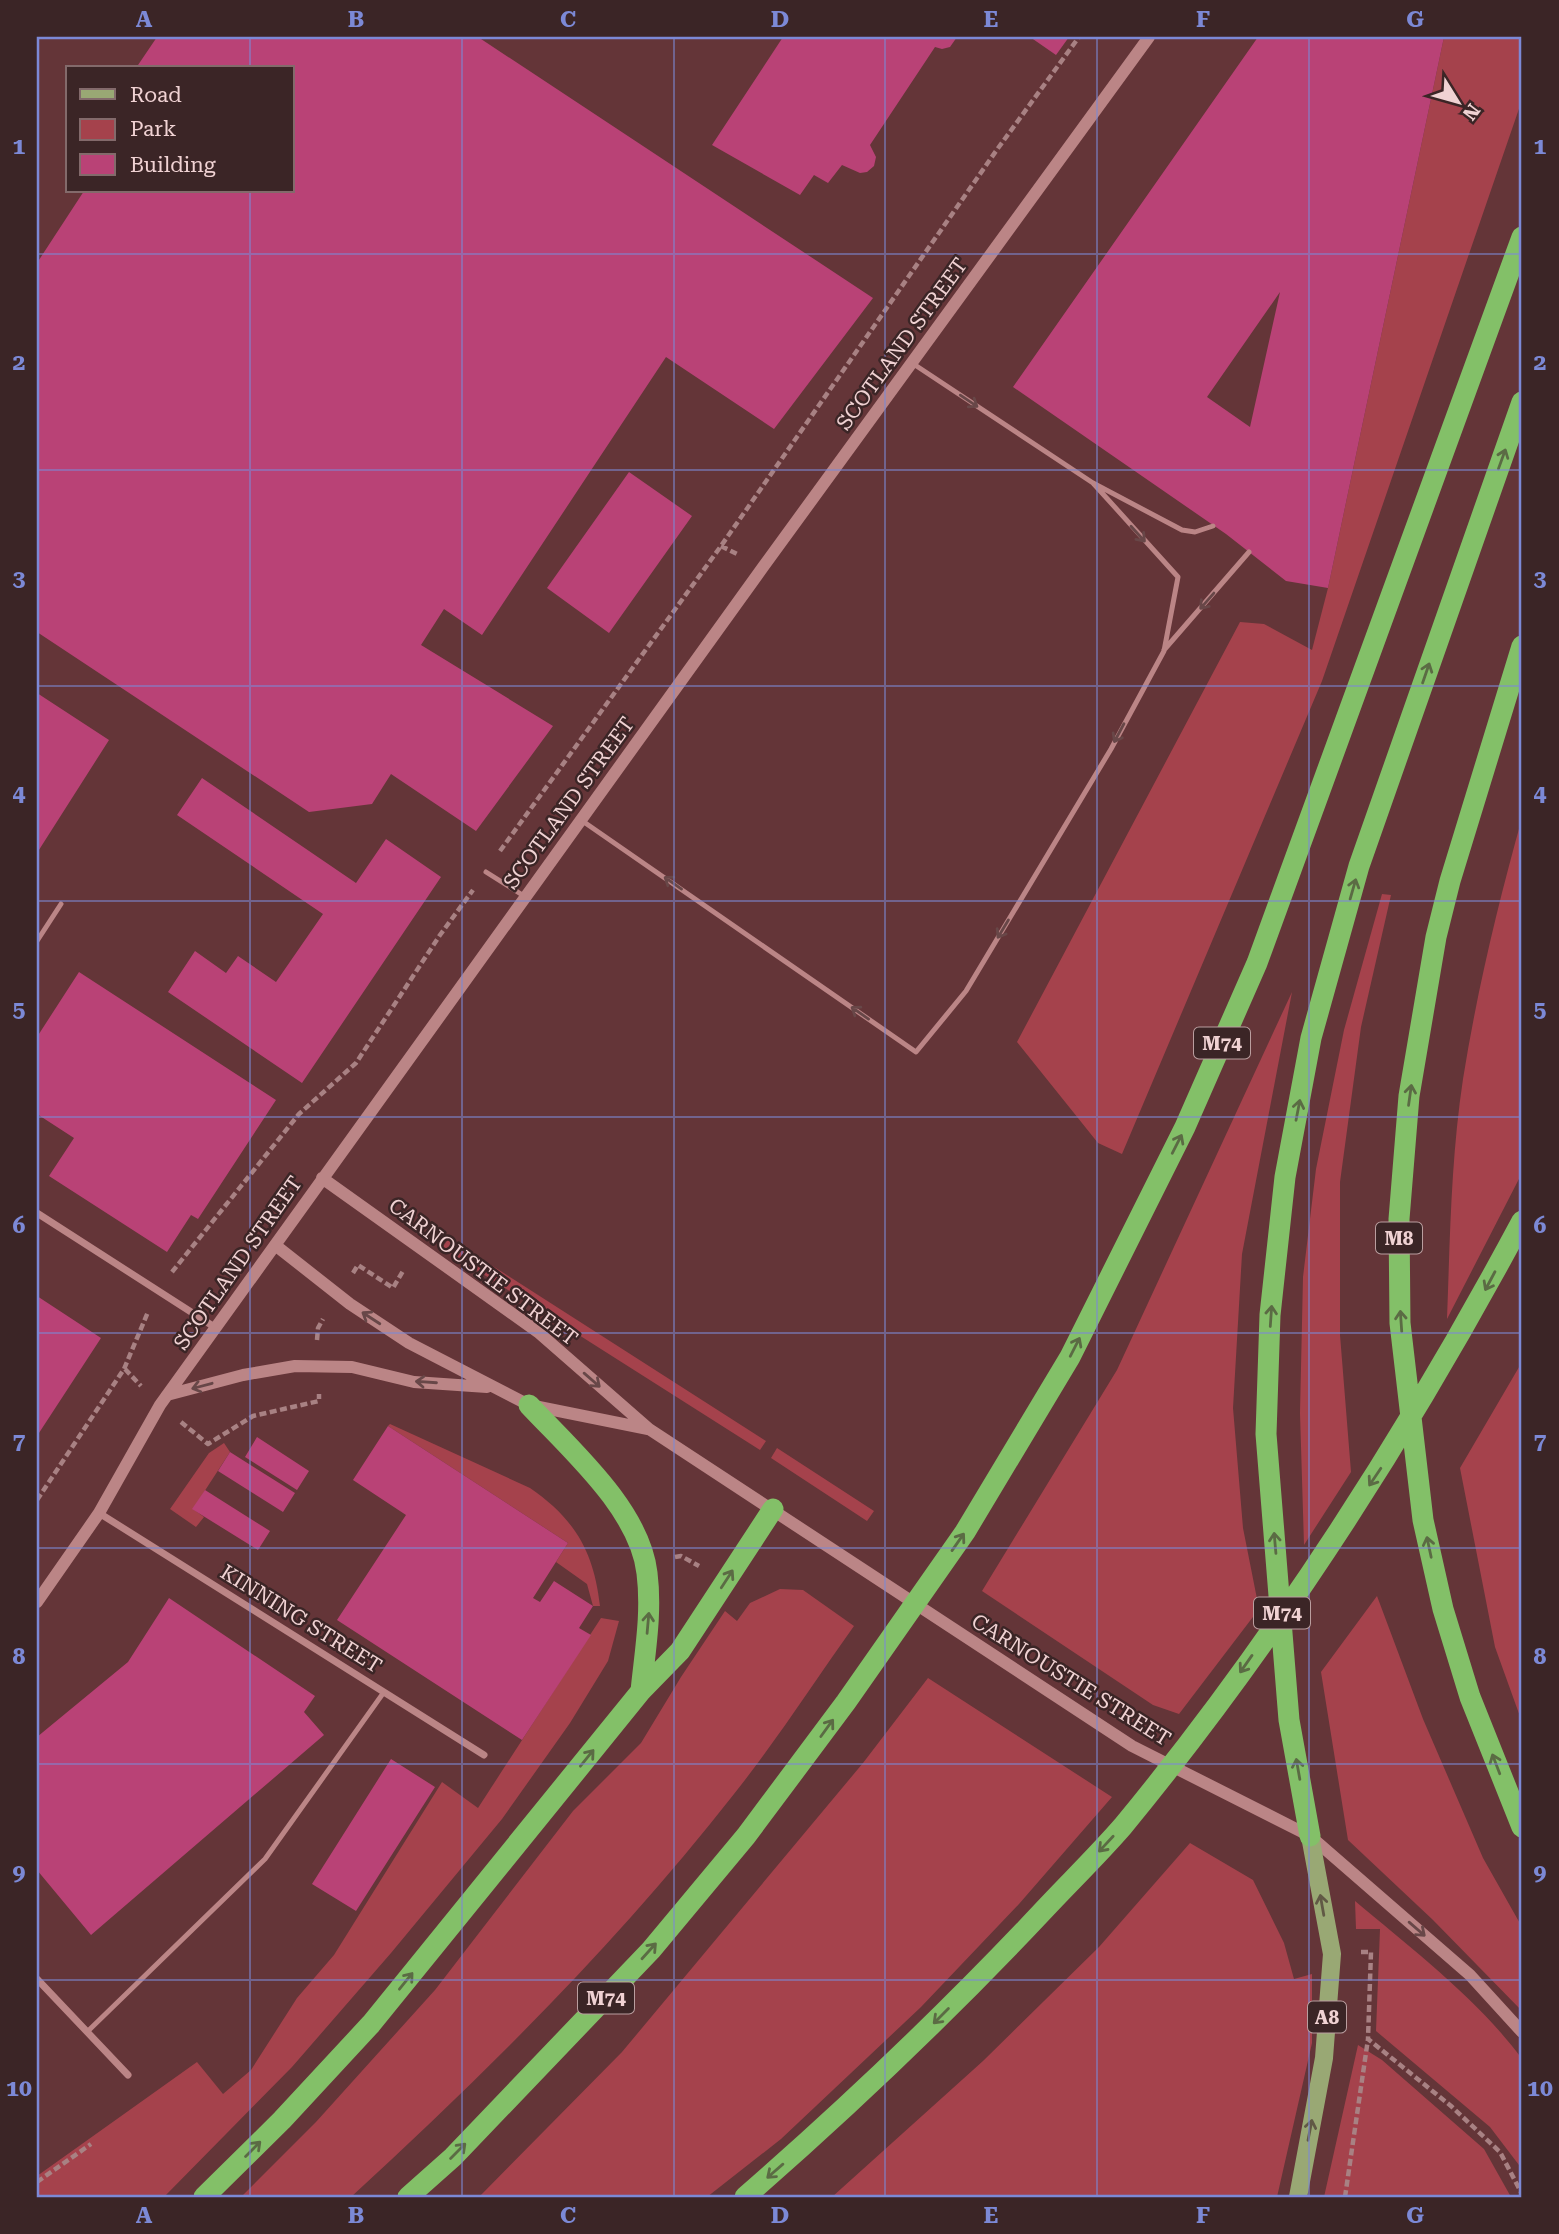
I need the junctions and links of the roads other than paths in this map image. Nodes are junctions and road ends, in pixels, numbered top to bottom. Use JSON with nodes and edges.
{"nodes":[{"id":1,"x":1149,"y":37,"type":"edge"},
{"id":2,"x":1522,"y":237,"type":"edge"},
{"id":3,"x":912,"y":363,"type":"junction"},
{"id":4,"x":1522,"y":402,"type":"edge"},
{"id":5,"x":1093,"y":483,"type":"junction"},
{"id":6,"x":1213,"y":526,"type":"dead end"},
{"id":7,"x":1250,"y":552,"type":"dead end"},
{"id":8,"x":1522,"y":646,"type":"edge"},
{"id":9,"x":1164,"y":650,"type":"junction"},
{"id":10,"x":581,"y":819,"type":"junction"},
{"id":11,"x":486,"y":872,"type":"road end"},
{"id":12,"x":525,"y":897,"type":"junction"},
{"id":13,"x":61,"y":904,"type":"dead end"},
{"id":14,"x":37,"y":941,"type":"edge"},
{"id":15,"x":322,"y":1178,"type":"junction"},
{"id":16,"x":37,"y":1213,"type":"edge"},
{"id":17,"x":1522,"y":1221,"type":"edge"},
{"id":18,"x":275,"y":1245,"type":"junction"},
{"id":19,"x":216,"y":1329,"type":"junction"},
{"id":20,"x":494,"y":1387,"type":"junction"},
{"id":21,"x":167,"y":1395,"type":"junction"},
{"id":22,"x":529,"y":1405,"type":"junction"},
{"id":23,"x":649,"y":1429,"type":"junction"},
{"id":24,"x":773,"y":1509,"type":"junction"},
{"id":25,"x":99,"y":1513,"type":"junction"},
{"id":26,"x":37,"y":1602,"type":"edge"},
{"id":27,"x":641,"y":1690,"type":"junction"},
{"id":28,"x":384,"y":1692,"type":"junction"},
{"id":29,"x":484,"y":1755,"type":"dead end"},
{"id":30,"x":1522,"y":1827,"type":"edge"},
{"id":31,"x":1310,"y":1836,"type":"junction"},
{"id":32,"x":37,"y":1979,"type":"edge"},
{"id":33,"x":87,"y":2032,"type":"junction"},
{"id":34,"x":1522,"y":2032,"type":"edge"},
{"id":35,"x":128,"y":2075,"type":"dead end"},
{"id":36,"x":204,"y":2197,"type":"edge"},
{"id":37,"x":408,"y":2197,"type":"edge"},
{"id":38,"x":745,"y":2197,"type":"edge"},
{"id":39,"x":1298,"y":2197,"type":"edge"}],
"edges":[{"from":1,"to":3,"type":"street","name":"SCOTLAND STREET"},
{"from":37,"to":2,"type":"highway","number":"M74","one_way":true},
{"from":3,"to":5,"type":"lane","one_way":true},
{"from":3,"to":10,"type":"street","name":"SCOTLAND STREET"},
{"from":31,"to":4,"type":"highway","one_way":true},
{"from":5,"to":6,"type":"lane"},
{"from":5,"to":9,"type":"lane","one_way":true},
{"from":7,"to":9,"type":"lane","one_way":true},
{"from":30,"to":8,"type":"highway","number":"M8","one_way":true},
{"from":9,"to":10,"type":"lane","one_way":true},
{"from":10,"to":12,"type":"street","name":"SCOTLAND STREET"},
{"from":11,"to":12,"type":"lane"},
{"from":12,"to":15,"type":"street","name":"SCOTLAND STREET"},
{"from":13,"to":14,"type":"lane"},
{"from":15,"to":18,"type":"street","name":"SCOTLAND STREET"},
{"from":15,"to":23,"type":"street","name":"CARNOUSTIE STREET","one_way":true},
{"from":16,"to":19,"type":"street"},
{"from":17,"to":38,"type":"highway","number":"M74","one_way":true},
{"from":18,"to":19,"type":"street","name":"SCOTLAND STREET"},
{"from":20,"to":18,"type":"street","name":"CARNOUSTIE STREET","one_way":true},
{"from":19,"to":21,"type":"street","name":"SCOTLAND STREET"},
{"from":20,"to":21,"type":"street","name":"CARNOUSTIE STREET","one_way":true},
{"from":20,"to":22,"type":"street","name":"CARNOUSTIE STREET"},
{"from":21,"to":25,"type":"street","name":"SCOTLAND STREET"},
{"from":22,"to":23,"type":"street","name":"CARNOUSTIE STREET"},
{"from":27,"to":22,"type":"highway","one_way":true},
{"from":23,"to":24,"type":"street","name":"CARNOUSTIE STREET"},
{"from":27,"to":24,"type":"highway","one_way":true},
{"from":24,"to":31,"type":"street","name":"CARNOUSTIE STREET"},
{"from":25,"to":26,"type":"street","name":"SCOTLAND STREET"},
{"from":25,"to":28,"type":"street","name":"KINNING STREET"},
{"from":36,"to":27,"type":"highway","one_way":true},
{"from":28,"to":29,"type":"street","name":"KINNING STREET"},
{"from":28,"to":33,"type":"lane"},
{"from":31,"to":34,"type":"street","name":"CARNOUSTIE STREET","one_way":true},
{"from":39,"to":31,"type":"main road","number":"A8","one_way":true},
{"from":32,"to":33,"type":"street"},
{"from":33,"to":35,"type":"street"}]}
